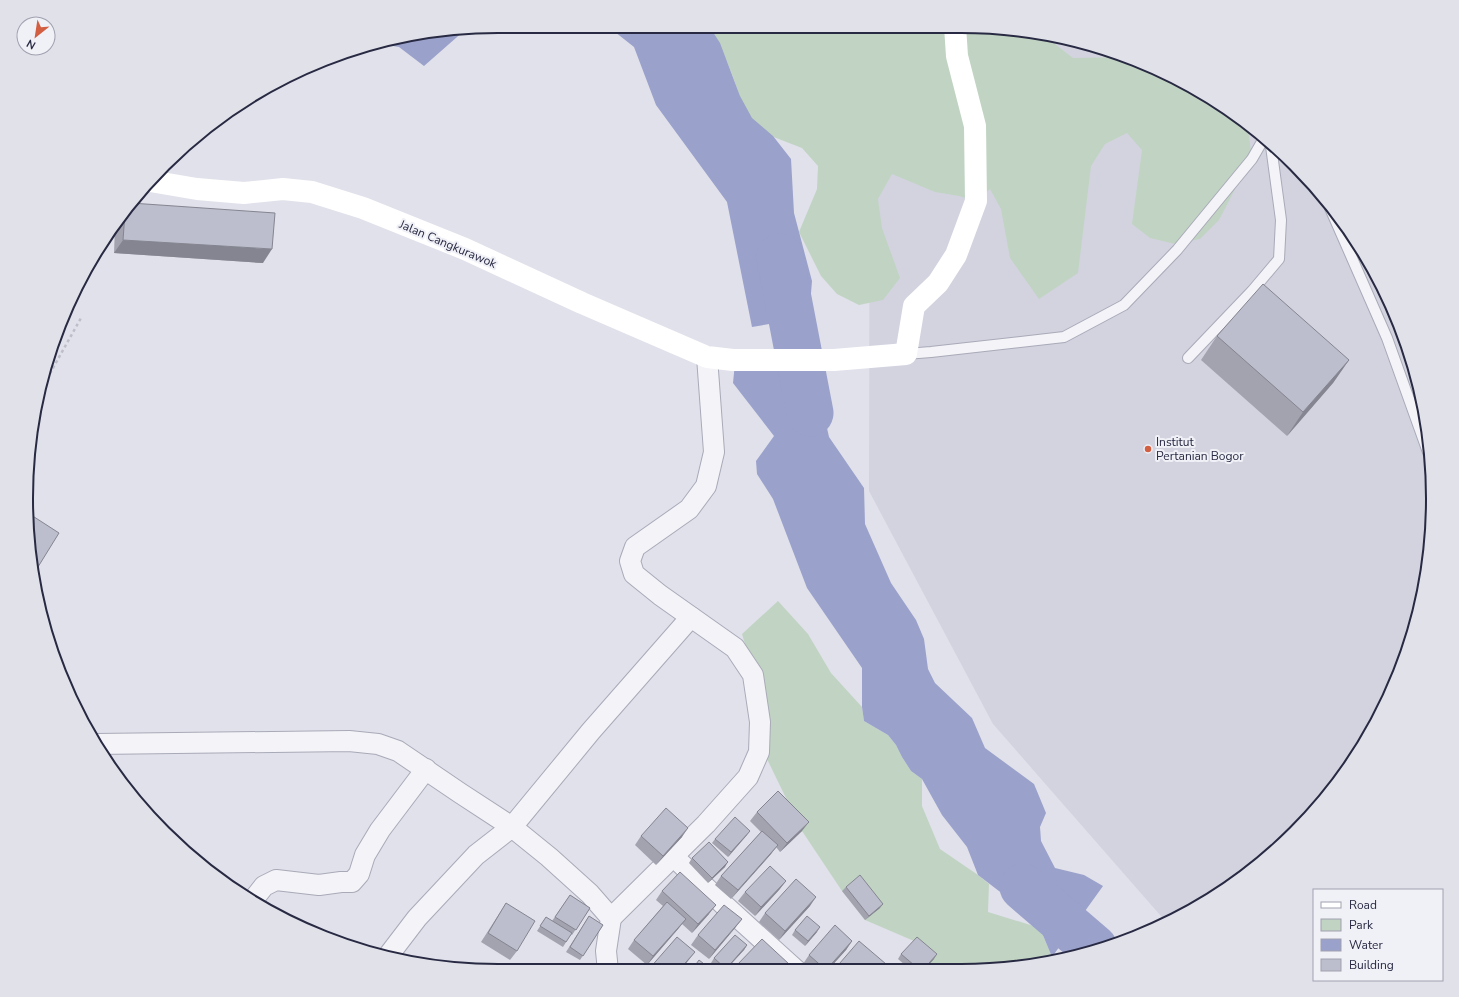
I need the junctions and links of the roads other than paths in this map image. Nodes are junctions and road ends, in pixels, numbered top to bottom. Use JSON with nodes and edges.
{"nodes":[{"id":1,"x":955,"y":33,"type":"edge"},
{"id":2,"x":1261,"y":144,"type":"edge"},
{"id":3,"x":1272,"y":153,"type":"edge"},
{"id":4,"x":157,"y":182,"type":"edge"},
{"id":5,"x":1338,"y":226,"type":"edge"},
{"id":6,"x":906,"y":354,"type":"junction"},
{"id":7,"x":707,"y":357,"type":"junction"},
{"id":8,"x":1188,"y":358,"type":"dead end"},
{"id":9,"x":1421,"y":433,"type":"edge"},
{"id":10,"x":692,"y":617,"type":"junction"},
{"id":11,"x":103,"y":744,"type":"edge"},
{"id":12,"x":426,"y":769,"type":"junction"},
{"id":13,"x":512,"y":827,"type":"junction"},
{"id":14,"x":674,"y":857,"type":"junction"},
{"id":15,"x":256,"y":896,"type":"edge"},
{"id":16,"x":611,"y":918,"type":"junction"},
{"id":17,"x":392,"y":951,"type":"edge"},
{"id":18,"x":607,"y":964,"type":"edge"},
{"id":19,"x":789,"y":964,"type":"edge"}],
"edges":[{"from":1,"to":6,"type":"street"},
{"from":2,"to":6,"type":"lane"},
{"from":3,"to":8,"type":"lane"},
{"from":4,"to":7,"type":"street","name":"Jalan Cangkurawok"},
{"from":5,"to":9,"type":"lane"},
{"from":6,"to":7,"type":"street","name":"Jalan Cangkurawok"},
{"from":7,"to":10,"type":"street"},
{"from":10,"to":13,"type":"street"},
{"from":10,"to":14,"type":"street"},
{"from":11,"to":12,"type":"street"},
{"from":12,"to":13,"type":"street"},
{"from":12,"to":15,"type":"street"},
{"from":13,"to":16,"type":"street"},
{"from":13,"to":17,"type":"street"},
{"from":14,"to":16,"type":"street"},
{"from":14,"to":19,"type":"street"},
{"from":16,"to":18,"type":"street"}]}
